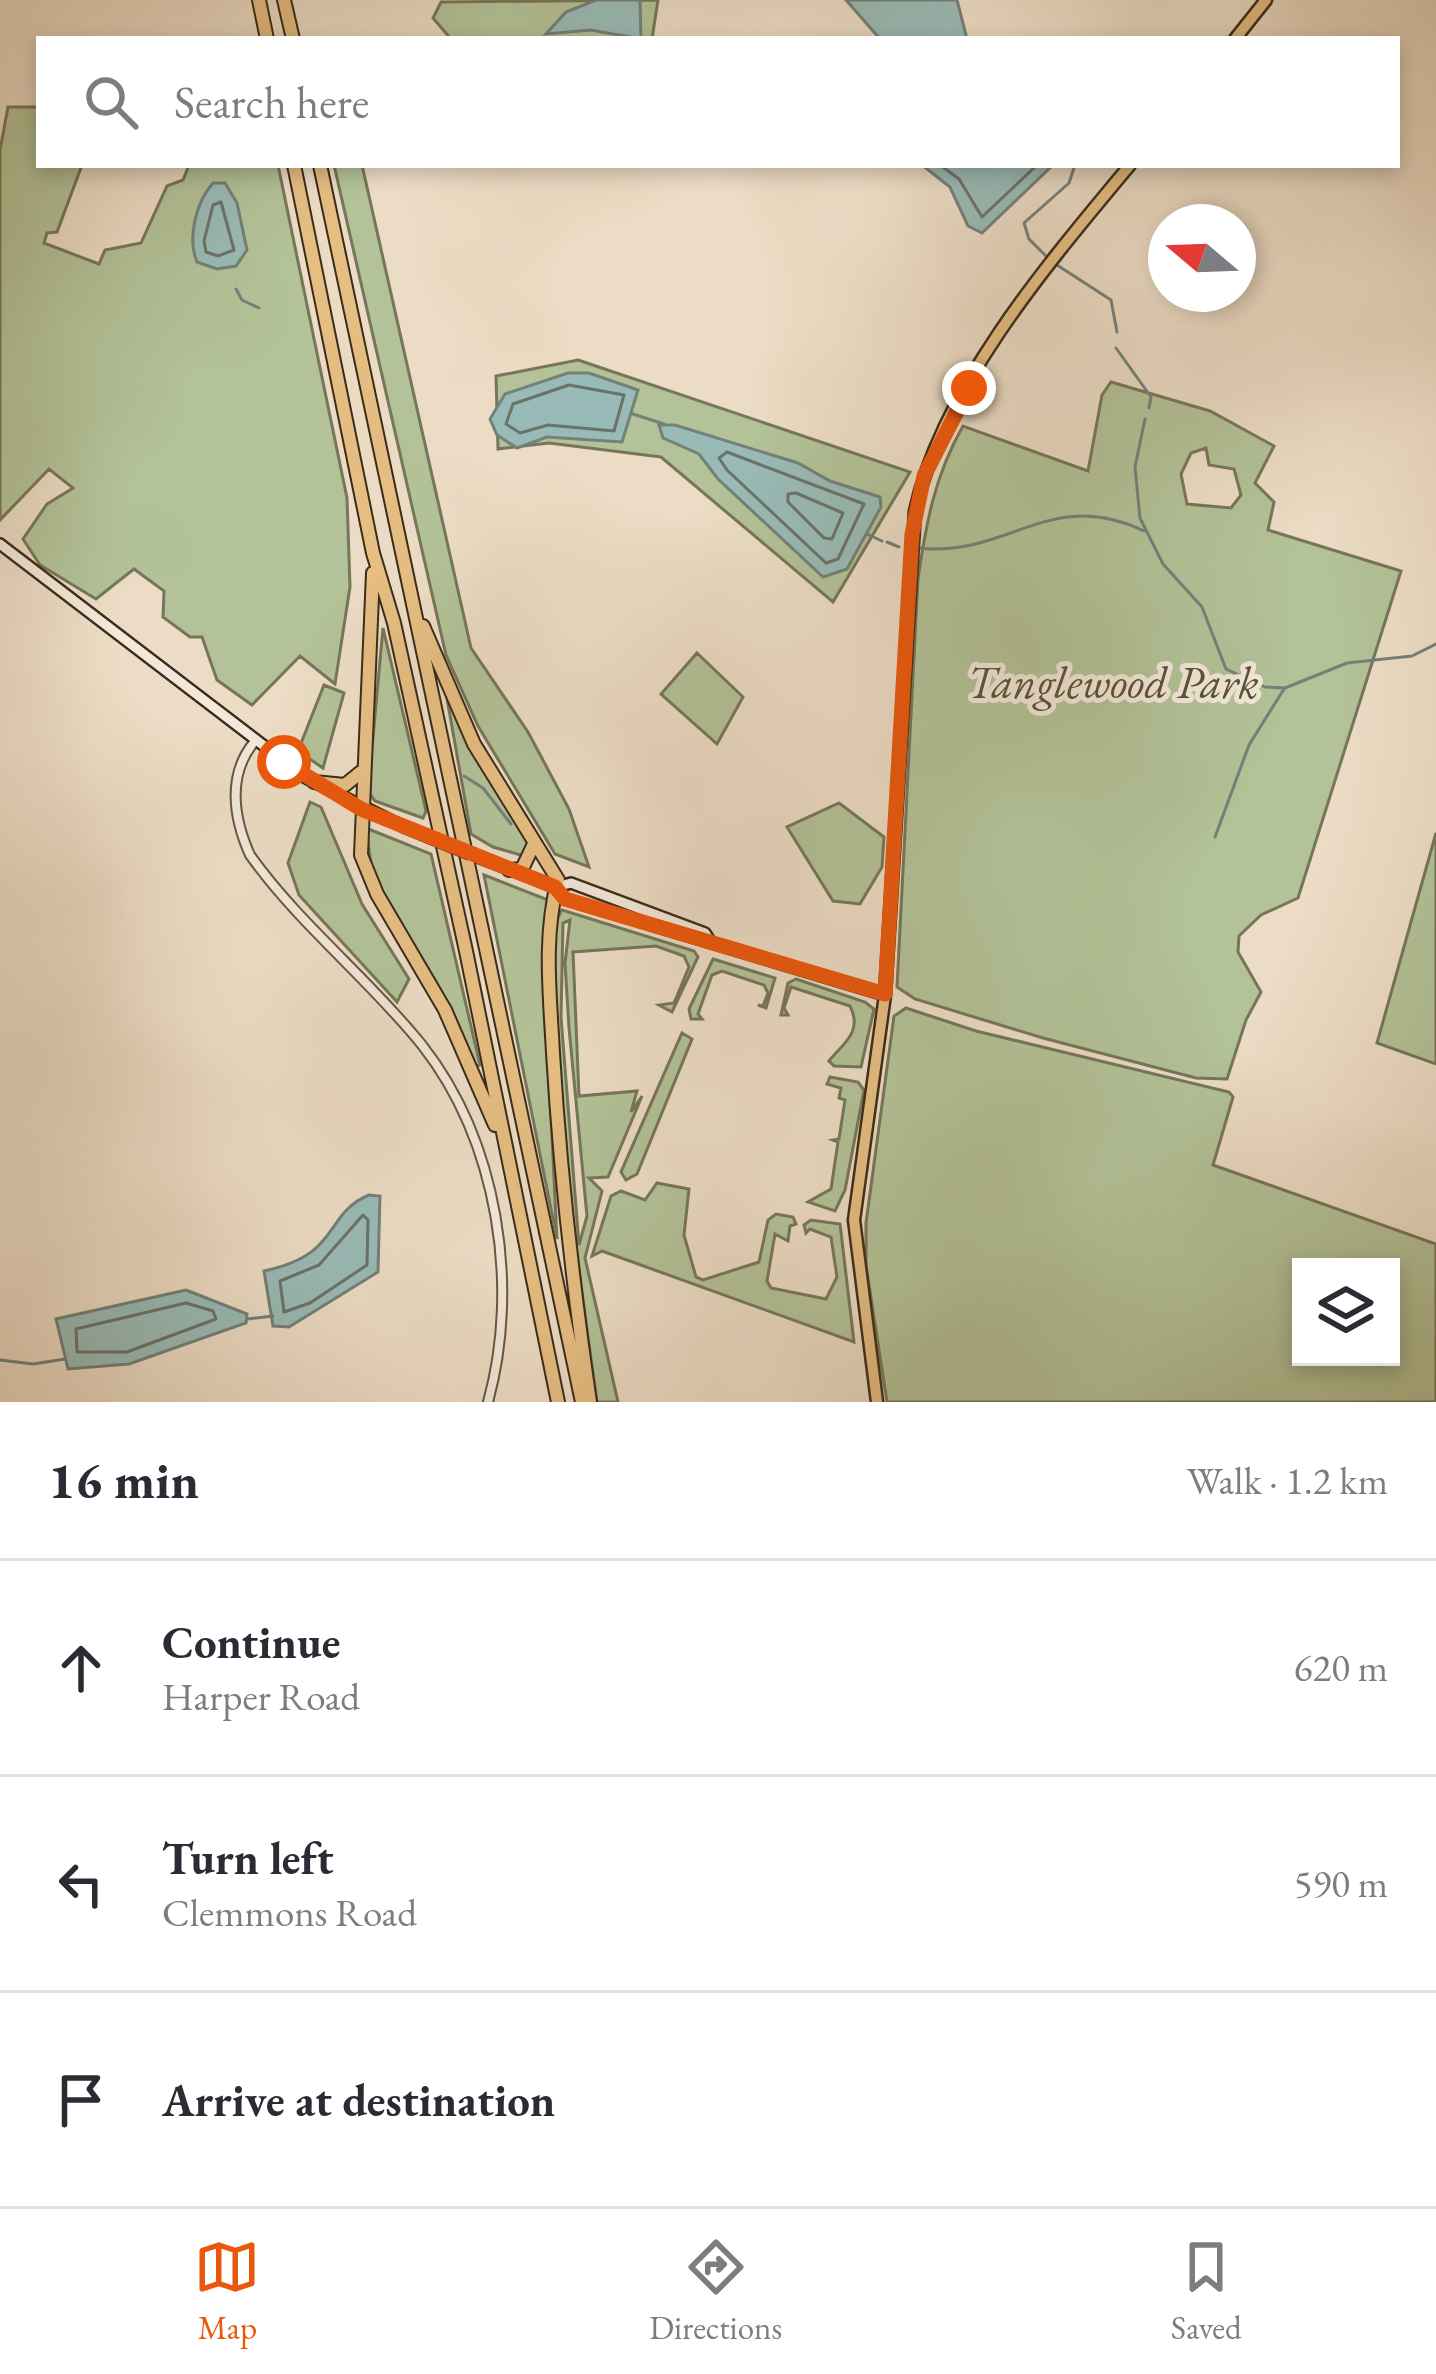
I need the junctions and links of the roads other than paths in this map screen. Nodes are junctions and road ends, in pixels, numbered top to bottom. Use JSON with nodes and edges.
{"nodes":[{"id":1,"x":259,"y":0,"type":"edge"},
{"id":2,"x":284,"y":0,"type":"edge"},
{"id":3,"x":1266,"y":0,"type":"edge"},
{"id":4,"x":267,"y":36,"type":"edge"},
{"id":5,"x":292,"y":36,"type":"edge"},
{"id":6,"x":1237,"y":36,"type":"edge"},
{"id":7,"x":295,"y":168,"type":"edge"},
{"id":8,"x":321,"y":168,"type":"edge"},
{"id":9,"x":1128,"y":168,"type":"edge"},
{"id":10,"x":0,"y":544,"type":"edge"},
{"id":11,"x":373,"y":553,"type":"junction"},
{"id":12,"x":417,"y":614,"type":"junction"},
{"id":13,"x":255,"y":741,"type":"junction"},
{"id":14,"x":363,"y":765,"type":"junction"},
{"id":15,"x":314,"y":782,"type":"junction"},
{"id":16,"x":361,"y":809,"type":"junction"},
{"id":17,"x":534,"y":844,"type":"junction"},
{"id":18,"x":503,"y":867,"type":"junction"},
{"id":19,"x":555,"y":887,"type":"junction"},
{"id":20,"x":885,"y":994,"type":"junction"},
{"id":21,"x":504,"y":1149,"type":"junction"},
{"id":22,"x":488,"y":1402,"type":"edge"},
{"id":23,"x":558,"y":1402,"type":"edge"},
{"id":24,"x":586,"y":1402,"type":"edge"},
{"id":25,"x":877,"y":1402,"type":"edge"}],
"edges":[{"from":1,"to":4,"type":"highway"},
{"from":2,"to":5,"type":"highway"},
{"from":3,"to":6,"type":"main road"},
{"from":7,"to":11,"type":"highway"},
{"from":8,"to":12,"type":"highway"},
{"from":9,"to":20,"type":"main road"},
{"from":10,"to":13,"type":"main road"},
{"from":11,"to":14,"type":"highway"},
{"from":11,"to":21,"type":"highway"},
{"from":12,"to":17,"type":"highway"},
{"from":12,"to":24,"type":"highway"},
{"from":13,"to":15,"type":"main road"},
{"from":13,"to":22,"type":"street"},
{"from":14,"to":15,"type":"highway"},
{"from":14,"to":16,"type":"highway"},
{"from":15,"to":16,"type":"main road"},
{"from":16,"to":18,"type":"main road","bridge":true},
{"from":16,"to":21,"type":"highway"},
{"from":17,"to":18,"type":"highway"},
{"from":17,"to":19,"type":"highway"},
{"from":18,"to":19,"type":"main road"},
{"from":19,"to":20,"type":"main road"},
{"from":19,"to":24,"type":"highway"},
{"from":20,"to":25,"type":"main road"},
{"from":21,"to":23,"type":"highway"}]}
